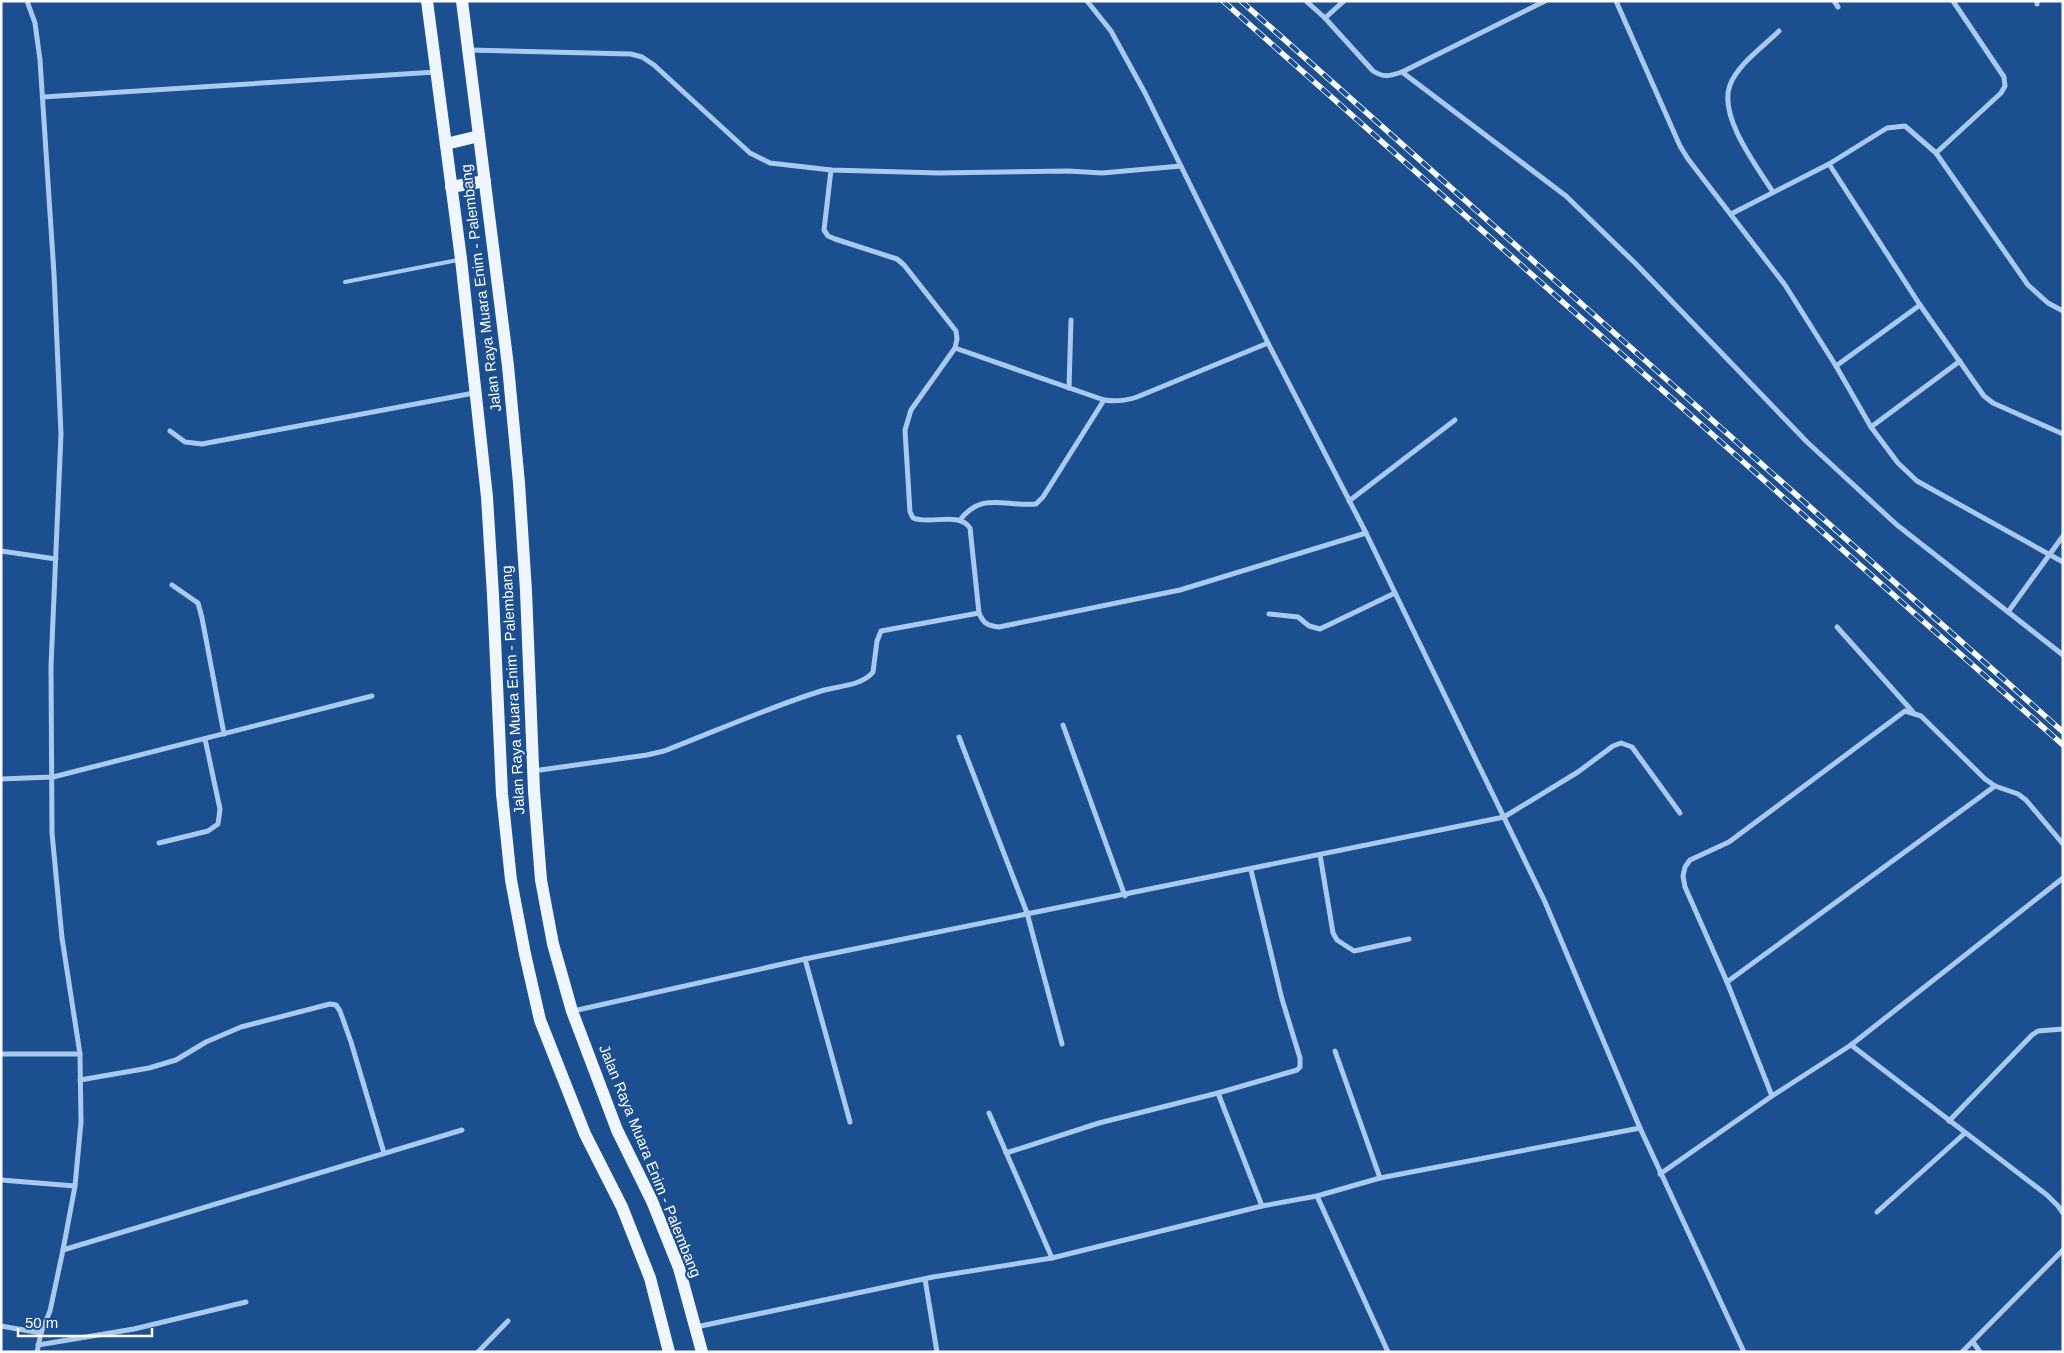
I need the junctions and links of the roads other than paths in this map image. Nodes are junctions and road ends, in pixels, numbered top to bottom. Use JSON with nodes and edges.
{"nodes":[{"id":1,"x":27,"y":1,"type":"edge"},
{"id":2,"x":427,"y":1,"type":"edge"},
{"id":3,"x":462,"y":1,"type":"edge"},
{"id":4,"x":1087,"y":1,"type":"edge"},
{"id":5,"x":1306,"y":1,"type":"edge"},
{"id":6,"x":1344,"y":1,"type":"edge"},
{"id":7,"x":1545,"y":1,"type":"edge"},
{"id":8,"x":1616,"y":1,"type":"edge"},
{"id":9,"x":1834,"y":1,"type":"edge"},
{"id":10,"x":1953,"y":1,"type":"edge"},
{"id":11,"x":1838,"y":7,"type":"dead end"},
{"id":12,"x":1325,"y":18,"type":"junction"},
{"id":13,"x":1779,"y":32,"type":"dead end"},
{"id":14,"x":469,"y":50,"type":"junction"},
{"id":15,"x":437,"y":72,"type":"junction"},
{"id":16,"x":1402,"y":72,"type":"junction"},
{"id":17,"x":42,"y":97,"type":"junction"},
{"id":18,"x":479,"y":136,"type":"junction"},
{"id":19,"x":446,"y":144,"type":"junction"},
{"id":20,"x":1936,"y":153,"type":"junction"},
{"id":21,"x":1829,"y":164,"type":"junction"},
{"id":22,"x":1181,"y":166,"type":"junction"},
{"id":23,"x":831,"y":170,"type":"junction"},
{"id":24,"x":485,"y":181,"type":"junction"},
{"id":25,"x":451,"y":187,"type":"junction"},
{"id":26,"x":1773,"y":192,"type":"junction"},
{"id":27,"x":1731,"y":214,"type":"junction"},
{"id":28,"x":461,"y":260,"type":"junction"},
{"id":29,"x":345,"y":282,"type":"dead end"},
{"id":30,"x":1920,"y":305,"type":"junction"},
{"id":31,"x":2063,"y":311,"type":"edge"},
{"id":32,"x":1071,"y":320,"type":"dead end"},
{"id":33,"x":1268,"y":343,"type":"junction"},
{"id":34,"x":954,"y":348,"type":"junction"},
{"id":35,"x":1960,"y":361,"type":"junction"},
{"id":36,"x":1836,"y":366,"type":"junction"},
{"id":37,"x":1069,"y":388,"type":"junction"},
{"id":38,"x":475,"y":393,"type":"junction"},
{"id":39,"x":1104,"y":400,"type":"junction"},
{"id":40,"x":1455,"y":420,"type":"dead end"},
{"id":41,"x":1871,"y":427,"type":"junction"},
{"id":42,"x":170,"y":431,"type":"dead end"},
{"id":43,"x":2063,"y":434,"type":"edge"},
{"id":44,"x":1349,"y":501,"type":"junction"},
{"id":45,"x":960,"y":520,"type":"junction"},
{"id":46,"x":1366,"y":533,"type":"junction"},
{"id":47,"x":2063,"y":536,"type":"edge"},
{"id":48,"x":1,"y":551,"type":"edge"},
{"id":49,"x":2050,"y":554,"type":"junction"},
{"id":50,"x":56,"y":559,"type":"junction"},
{"id":51,"x":2063,"y":562,"type":"edge"},
{"id":52,"x":172,"y":585,"type":"dead end"},
{"id":53,"x":1395,"y":593,"type":"junction"},
{"id":54,"x":2008,"y":612,"type":"junction"},
{"id":55,"x":979,"y":613,"type":"junction"},
{"id":56,"x":1269,"y":614,"type":"dead end"},
{"id":57,"x":1837,"y":627,"type":"dead end"},
{"id":58,"x":2063,"y":655,"type":"edge"},
{"id":59,"x":372,"y":696,"type":"dead end"},
{"id":60,"x":1913,"y":712,"type":"junction"},
{"id":61,"x":1063,"y":725,"type":"dead end"},
{"id":62,"x":224,"y":734,"type":"junction"},
{"id":63,"x":959,"y":737,"type":"dead end"},
{"id":64,"x":205,"y":739,"type":"junction"},
{"id":65,"x":533,"y":771,"type":"junction"},
{"id":66,"x":53,"y":777,"type":"junction"},
{"id":67,"x":1,"y":779,"type":"edge"},
{"id":68,"x":1995,"y":786,"type":"junction"},
{"id":69,"x":1680,"y":813,"type":"dead end"},
{"id":70,"x":1504,"y":817,"type":"junction"},
{"id":71,"x":159,"y":843,"type":"dead end"},
{"id":72,"x":2063,"y":844,"type":"edge"},
{"id":73,"x":1320,"y":855,"type":"junction"},
{"id":74,"x":1251,"y":870,"type":"junction"},
{"id":75,"x":2063,"y":878,"type":"edge"},
{"id":76,"x":1125,"y":896,"type":"junction"},
{"id":77,"x":1028,"y":914,"type":"junction"},
{"id":78,"x":1409,"y":939,"type":"dead end"},
{"id":79,"x":805,"y":959,"type":"junction"},
{"id":80,"x":1726,"y":982,"type":"junction"},
{"id":81,"x":572,"y":1011,"type":"junction"},
{"id":82,"x":2063,"y":1029,"type":"edge"},
{"id":83,"x":1062,"y":1044,"type":"dead end"},
{"id":84,"x":1851,"y":1044,"type":"junction"},
{"id":85,"x":1335,"y":1051,"type":"dead end"},
{"id":86,"x":1,"y":1054,"type":"edge"},
{"id":87,"x":80,"y":1054,"type":"junction"},
{"id":88,"x":80,"y":1080,"type":"junction"},
{"id":89,"x":1218,"y":1093,"type":"junction"},
{"id":90,"x":1772,"y":1096,"type":"junction"},
{"id":91,"x":989,"y":1114,"type":"dead end"},
{"id":92,"x":1949,"y":1121,"type":"junction"},
{"id":93,"x":850,"y":1122,"type":"dead end"},
{"id":94,"x":1640,"y":1128,"type":"junction"},
{"id":95,"x":462,"y":1130,"type":"dead end"},
{"id":96,"x":1965,"y":1133,"type":"junction"},
{"id":97,"x":384,"y":1153,"type":"junction"},
{"id":98,"x":1006,"y":1153,"type":"junction"},
{"id":99,"x":1660,"y":1174,"type":"junction"},
{"id":100,"x":1380,"y":1178,"type":"junction"},
{"id":101,"x":1,"y":1180,"type":"edge"},
{"id":102,"x":75,"y":1186,"type":"junction"},
{"id":103,"x":1317,"y":1196,"type":"junction"},
{"id":104,"x":1262,"y":1206,"type":"junction"},
{"id":105,"x":1877,"y":1212,"type":"dead end"},
{"id":106,"x":2063,"y":1213,"type":"edge"},
{"id":107,"x":63,"y":1250,"type":"junction"},
{"id":108,"x":2063,"y":1250,"type":"edge"},
{"id":109,"x":1052,"y":1258,"type":"junction"},
{"id":110,"x":925,"y":1279,"type":"junction"},
{"id":111,"x":246,"y":1302,"type":"dead end"},
{"id":112,"x":508,"y":1322,"type":"dead end"},
{"id":113,"x":1,"y":1326,"type":"edge"},
{"id":114,"x":696,"y":1327,"type":"junction"},
{"id":115,"x":41,"y":1333,"type":"junction"},
{"id":116,"x":1973,"y":1342,"type":"junction"},
{"id":117,"x":38,"y":1345,"type":"junction"},
{"id":118,"x":37,"y":1352,"type":"edge"},
{"id":119,"x":478,"y":1352,"type":"edge"},
{"id":120,"x":669,"y":1352,"type":"edge"},
{"id":121,"x":702,"y":1352,"type":"edge"},
{"id":122,"x":937,"y":1352,"type":"edge"},
{"id":123,"x":1388,"y":1352,"type":"edge"},
{"id":124,"x":1744,"y":1352,"type":"edge"},
{"id":125,"x":1962,"y":1352,"type":"edge"},
{"id":126,"x":1980,"y":1352,"type":"edge"}],
"edges":[{"from":1,"to":17,"type":"street"},
{"from":2,"to":15,"type":"main road","name":"Jalan Raya Muara Enim - Palembang"},
{"from":3,"to":14,"type":"main road","name":"Jalan Raya Muara Enim - Palembang"},
{"from":4,"to":22,"type":"street"},
{"from":5,"to":12,"type":"street"},
{"from":6,"to":12,"type":"street"},
{"from":7,"to":16,"type":"street"},
{"from":8,"to":27,"type":"street"},
{"from":9,"to":11,"type":"street"},
{"from":10,"to":20,"type":"street"},
{"from":12,"to":16,"type":"street"},
{"from":13,"to":26,"type":"street"},
{"from":14,"to":18,"type":"main road","name":"Jalan Raya Muara Enim - Palembang"},
{"from":14,"to":23,"type":"street"},
{"from":15,"to":17,"type":"street"},
{"from":15,"to":19,"type":"main road","name":"Jalan Raya Muara Enim - Palembang"},
{"from":16,"to":54,"type":"street"},
{"from":17,"to":50,"type":"street"},
{"from":18,"to":19,"type":"main road"},
{"from":18,"to":24,"type":"main road","name":"Jalan Raya Muara Enim - Palembang"},
{"from":19,"to":25,"type":"main road","name":"Jalan Raya Muara Enim - Palembang"},
{"from":20,"to":21,"type":"street"},
{"from":20,"to":31,"type":"street"},
{"from":21,"to":26,"type":"street"},
{"from":21,"to":30,"type":"street"},
{"from":22,"to":23,"type":"street"},
{"from":22,"to":33,"type":"street"},
{"from":23,"to":34,"type":"street"},
{"from":24,"to":25,"type":"main road"},
{"from":24,"to":65,"type":"main road","name":"Jalan Raya Muara Enim - Palembang"},
{"from":25,"to":28,"type":"main road","name":"Jalan Raya Muara Enim - Palembang"},
{"from":26,"to":27,"type":"street"},
{"from":27,"to":36,"type":"street"},
{"from":28,"to":29,"type":"lane"},
{"from":28,"to":38,"type":"main road","name":"Jalan Raya Muara Enim - Palembang"},
{"from":30,"to":35,"type":"street"},
{"from":30,"to":36,"type":"street"},
{"from":32,"to":37,"type":"street"},
{"from":33,"to":39,"type":"street"},
{"from":33,"to":44,"type":"street"},
{"from":34,"to":37,"type":"street"},
{"from":34,"to":45,"type":"street"},
{"from":35,"to":41,"type":"street"},
{"from":35,"to":43,"type":"street"},
{"from":36,"to":41,"type":"street"},
{"from":37,"to":39,"type":"street"},
{"from":38,"to":42,"type":"street"},
{"from":38,"to":120,"type":"main road","name":"Jalan Raya Muara Enim - Palembang"},
{"from":39,"to":45,"type":"street"},
{"from":40,"to":44,"type":"street"},
{"from":41,"to":49,"type":"street"},
{"from":44,"to":46,"type":"street"},
{"from":45,"to":55,"type":"street"},
{"from":46,"to":53,"type":"street"},
{"from":46,"to":55,"type":"street"},
{"from":47,"to":49,"type":"street"},
{"from":48,"to":50,"type":"street"},
{"from":49,"to":51,"type":"street"},
{"from":49,"to":54,"type":"street"},
{"from":50,"to":66,"type":"street"},
{"from":52,"to":62,"type":"street"},
{"from":53,"to":56,"type":"street"},
{"from":53,"to":70,"type":"street"},
{"from":54,"to":58,"type":"street"},
{"from":55,"to":65,"type":"street"},
{"from":57,"to":60,"type":"street"},
{"from":59,"to":62,"type":"street"},
{"from":60,"to":68,"type":"street"},
{"from":60,"to":80,"type":"street"},
{"from":61,"to":76,"type":"street"},
{"from":62,"to":64,"type":"street"},
{"from":63,"to":77,"type":"street"},
{"from":64,"to":66,"type":"street"},
{"from":64,"to":71,"type":"street"},
{"from":65,"to":81,"type":"main road","name":"Jalan Raya Muara Enim - Palembang"},
{"from":66,"to":67,"type":"street"},
{"from":66,"to":87,"type":"street"},
{"from":68,"to":72,"type":"street"},
{"from":68,"to":80,"type":"street"},
{"from":69,"to":70,"type":"street"},
{"from":70,"to":73,"type":"street"},
{"from":70,"to":94,"type":"street"},
{"from":73,"to":74,"type":"street"},
{"from":73,"to":78,"type":"street"},
{"from":74,"to":76,"type":"street"},
{"from":74,"to":89,"type":"street"},
{"from":75,"to":84,"type":"street"},
{"from":76,"to":77,"type":"street"},
{"from":77,"to":79,"type":"street"},
{"from":77,"to":83,"type":"street"},
{"from":79,"to":81,"type":"street"},
{"from":79,"to":93,"type":"street"},
{"from":80,"to":90,"type":"street"},
{"from":81,"to":114,"type":"main road","name":"Jalan Raya Muara Enim - Palembang"},
{"from":82,"to":92,"type":"street"},
{"from":84,"to":90,"type":"street"},
{"from":84,"to":92,"type":"street"},
{"from":85,"to":100,"type":"street"},
{"from":86,"to":87,"type":"street"},
{"from":87,"to":88,"type":"street"},
{"from":88,"to":97,"type":"street"},
{"from":88,"to":102,"type":"street"},
{"from":89,"to":98,"type":"street"},
{"from":89,"to":104,"type":"street"},
{"from":90,"to":99,"type":"street"},
{"from":91,"to":98,"type":"street"},
{"from":92,"to":96,"type":"street"},
{"from":94,"to":99,"type":"street"},
{"from":94,"to":100,"type":"street"},
{"from":95,"to":97,"type":"street"},
{"from":96,"to":105,"type":"street"},
{"from":96,"to":106,"type":"street"},
{"from":97,"to":107,"type":"street"},
{"from":98,"to":109,"type":"street"},
{"from":99,"to":124,"type":"street"},
{"from":100,"to":103,"type":"street"},
{"from":101,"to":102,"type":"street"},
{"from":102,"to":107,"type":"street"},
{"from":103,"to":104,"type":"street"},
{"from":103,"to":123,"type":"street"},
{"from":104,"to":109,"type":"street"},
{"from":107,"to":115,"type":"street"},
{"from":108,"to":116,"type":"street"},
{"from":109,"to":110,"type":"street"},
{"from":110,"to":114,"type":"street"},
{"from":110,"to":122,"type":"street"},
{"from":111,"to":117,"type":"street"},
{"from":112,"to":119,"type":"street"},
{"from":113,"to":115,"type":"street"},
{"from":114,"to":121,"type":"main road","name":"Jalan Raya Muara Enim - Palembang"},
{"from":115,"to":117,"type":"street"},
{"from":116,"to":125,"type":"street"},
{"from":116,"to":126,"type":"street"},
{"from":117,"to":118,"type":"street"}]}
